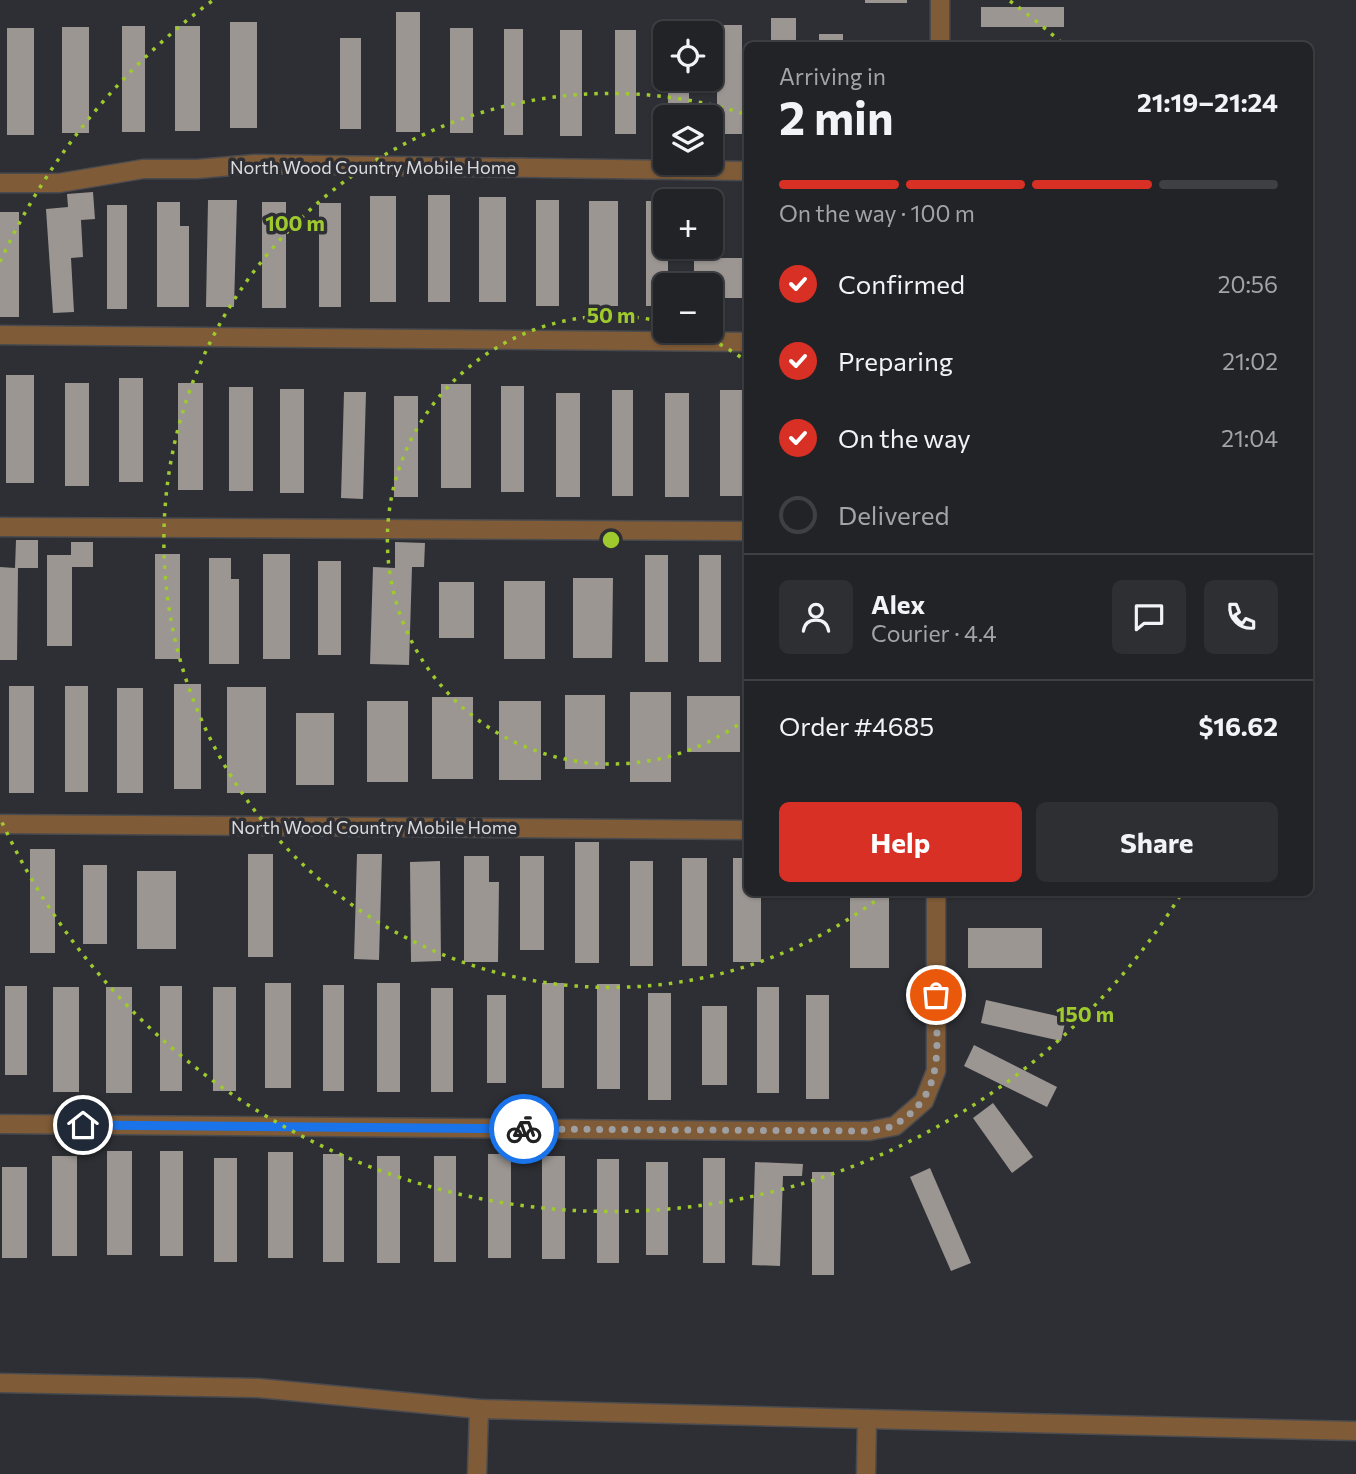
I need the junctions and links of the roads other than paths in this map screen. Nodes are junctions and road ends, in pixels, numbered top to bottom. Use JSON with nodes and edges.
{"nodes":[{"id":1,"x":940,"y":0,"type":"edge"},
{"id":2,"x":940,"y":42,"type":"edge"},
{"id":3,"x":744,"y":171,"type":"edge"},
{"id":4,"x":0,"y":183,"type":"edge"},
{"id":5,"x":0,"y":335,"type":"edge"},
{"id":6,"x":744,"y":342,"type":"edge"},
{"id":7,"x":0,"y":527,"type":"edge"},
{"id":8,"x":744,"y":531,"type":"edge"},
{"id":9,"x":0,"y":824,"type":"edge"},
{"id":10,"x":744,"y":830,"type":"edge"},
{"id":11,"x":936,"y":896,"type":"edge"},
{"id":12,"x":0,"y":1124,"type":"edge"},
{"id":13,"x":0,"y":1383,"type":"edge"},
{"id":14,"x":479,"y":1409,"type":"junction"},
{"id":15,"x":867,"y":1419,"type":"junction"},
{"id":16,"x":1356,"y":1431,"type":"edge"},
{"id":17,"x":477,"y":1474,"type":"edge"},
{"id":18,"x":866,"y":1474,"type":"edge"}],
"edges":[{"from":1,"to":2,"type":"street"},
{"from":3,"to":4,"type":"street","name":"North Wood Country Mobile Home"},
{"from":5,"to":6,"type":"street"},
{"from":7,"to":8,"type":"street"},
{"from":9,"to":10,"type":"street","name":"North Wood Country Mobile Home"},
{"from":11,"to":12,"type":"street"},
{"from":13,"to":14,"type":"street"},
{"from":14,"to":15,"type":"street"},
{"from":14,"to":17,"type":"street"},
{"from":15,"to":16,"type":"street"},
{"from":15,"to":18,"type":"street"}]}
